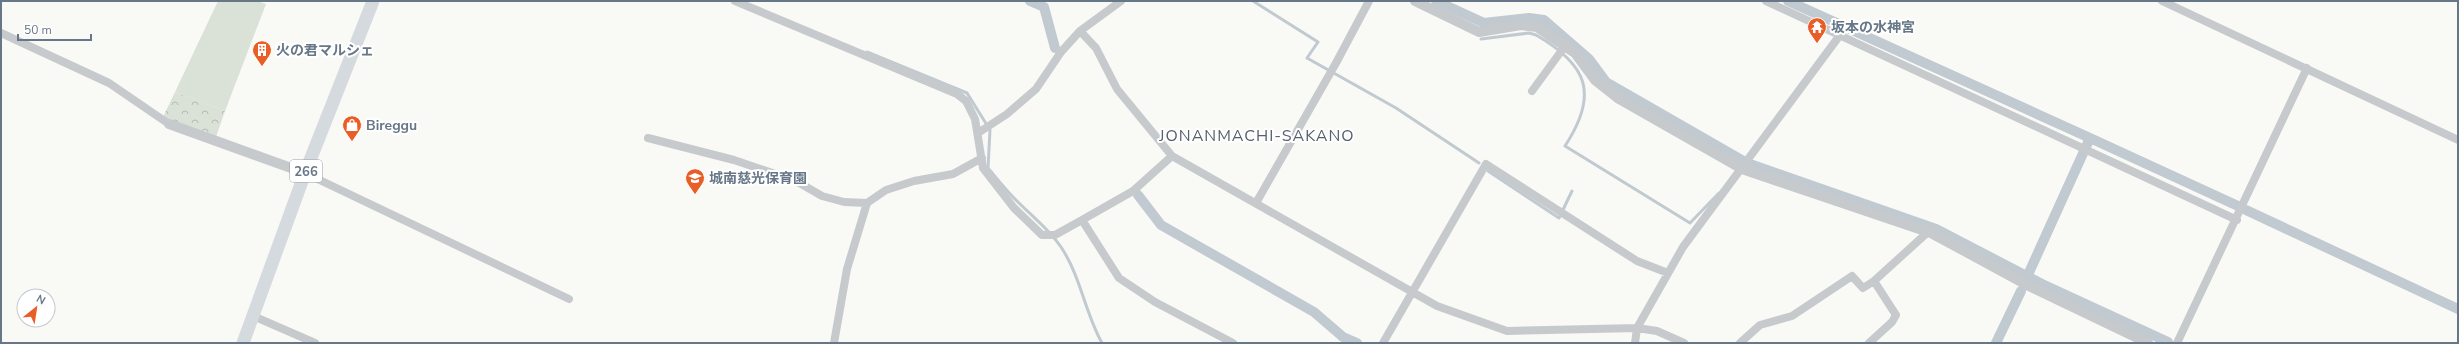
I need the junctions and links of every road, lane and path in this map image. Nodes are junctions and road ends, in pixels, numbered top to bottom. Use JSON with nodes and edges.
{"nodes":[{"id":1,"x":373,"y":1,"type":"edge"},
{"id":2,"x":735,"y":1,"type":"edge"},
{"id":3,"x":1121,"y":1,"type":"edge"},
{"id":4,"x":1369,"y":1,"type":"edge"},
{"id":5,"x":1415,"y":1,"type":"edge"},
{"id":6,"x":1766,"y":1,"type":"edge"},
{"id":7,"x":2162,"y":1,"type":"edge"},
{"id":8,"x":1080,"y":31,"type":"junction"},
{"id":9,"x":1,"y":33,"type":"edge"},
{"id":10,"x":1840,"y":35,"type":"junction"},
{"id":11,"x":1565,"y":46,"type":"junction"},
{"id":12,"x":2307,"y":68,"type":"junction"},
{"id":13,"x":1532,"y":91,"type":"dead end"},
{"id":14,"x":169,"y":124,"type":"joint"},
{"id":15,"x":978,"y":133,"type":"junction"},
{"id":16,"x":648,"y":138,"type":"dead end"},
{"id":17,"x":2458,"y":140,"type":"edge"},
{"id":18,"x":1172,"y":156,"type":"junction"},
{"id":19,"x":982,"y":158,"type":"junction"},
{"id":20,"x":1742,"y":169,"type":"junction"},
{"id":21,"x":305,"y":173,"type":"junction"},
{"id":22,"x":868,"y":203,"type":"junction"},
{"id":23,"x":1256,"y":203,"type":"junction"},
{"id":24,"x":1082,"y":220,"type":"junction"},
{"id":25,"x":2237,"y":220,"type":"junction"},
{"id":26,"x":1928,"y":232,"type":"junction"},
{"id":27,"x":1668,"y":273,"type":"junction"},
{"id":28,"x":1874,"y":281,"type":"junction"},
{"id":29,"x":1411,"y":292,"type":"junction"},
{"id":30,"x":569,"y":299,"type":"dead end"},
{"id":31,"x":253,"y":316,"type":"junction"},
{"id":32,"x":1637,"y":328,"type":"junction"},
{"id":33,"x":243,"y":343,"type":"edge"},
{"id":34,"x":315,"y":343,"type":"edge"},
{"id":35,"x":834,"y":343,"type":"edge"},
{"id":36,"x":1233,"y":343,"type":"edge"},
{"id":37,"x":1383,"y":343,"type":"edge"},
{"id":38,"x":1635,"y":343,"type":"edge"},
{"id":39,"x":1684,"y":343,"type":"edge"},
{"id":40,"x":1740,"y":343,"type":"edge"},
{"id":41,"x":1868,"y":343,"type":"edge"},
{"id":42,"x":2148,"y":343,"type":"edge"},
{"id":43,"x":2177,"y":343,"type":"edge"}],
"edges":[{"from":1,"to":21,"type":"highway","number":"266"},
{"from":2,"to":15,"type":"street"},
{"from":3,"to":8,"type":"street"},
{"from":4,"to":23,"type":"street"},
{"from":5,"to":11,"type":"street"},
{"from":6,"to":10,"type":"street"},
{"from":7,"to":12,"type":"street"},
{"from":8,"to":15,"type":"street"},
{"from":8,"to":18,"type":"street"},
{"from":9,"to":14,"type":"street"},
{"from":10,"to":20,"type":"street"},
{"from":10,"to":25,"type":"street"},
{"from":11,"to":13,"type":"street"},
{"from":11,"to":20,"type":"street"},
{"from":12,"to":17,"type":"street"},
{"from":12,"to":25,"type":"street"},
{"from":14,"to":21,"type":"street"},
{"from":15,"to":19,"type":"street"},
{"from":16,"to":22,"type":"street"},
{"from":18,"to":23,"type":"street"},
{"from":18,"to":24,"type":"street"},
{"from":19,"to":22,"type":"street"},
{"from":19,"to":24,"type":"street"},
{"from":20,"to":26,"type":"street"},
{"from":20,"to":27,"type":"street"},
{"from":21,"to":30,"type":"street"},
{"from":21,"to":31,"type":"highway","number":"266"},
{"from":22,"to":35,"type":"street"},
{"from":23,"to":29,"type":"street"},
{"from":24,"to":36,"type":"street"},
{"from":25,"to":43,"type":"street"},
{"from":26,"to":28,"type":"street"},
{"from":26,"to":42,"type":"street"},
{"from":27,"to":29,"type":"street"},
{"from":27,"to":32,"type":"street"},
{"from":28,"to":40,"type":"street"},
{"from":28,"to":41,"type":"street"},
{"from":29,"to":32,"type":"street"},
{"from":29,"to":37,"type":"street"},
{"from":31,"to":33,"type":"highway","number":"266"},
{"from":31,"to":34,"type":"street"},
{"from":32,"to":38,"type":"street"},
{"from":32,"to":39,"type":"street"}]}
